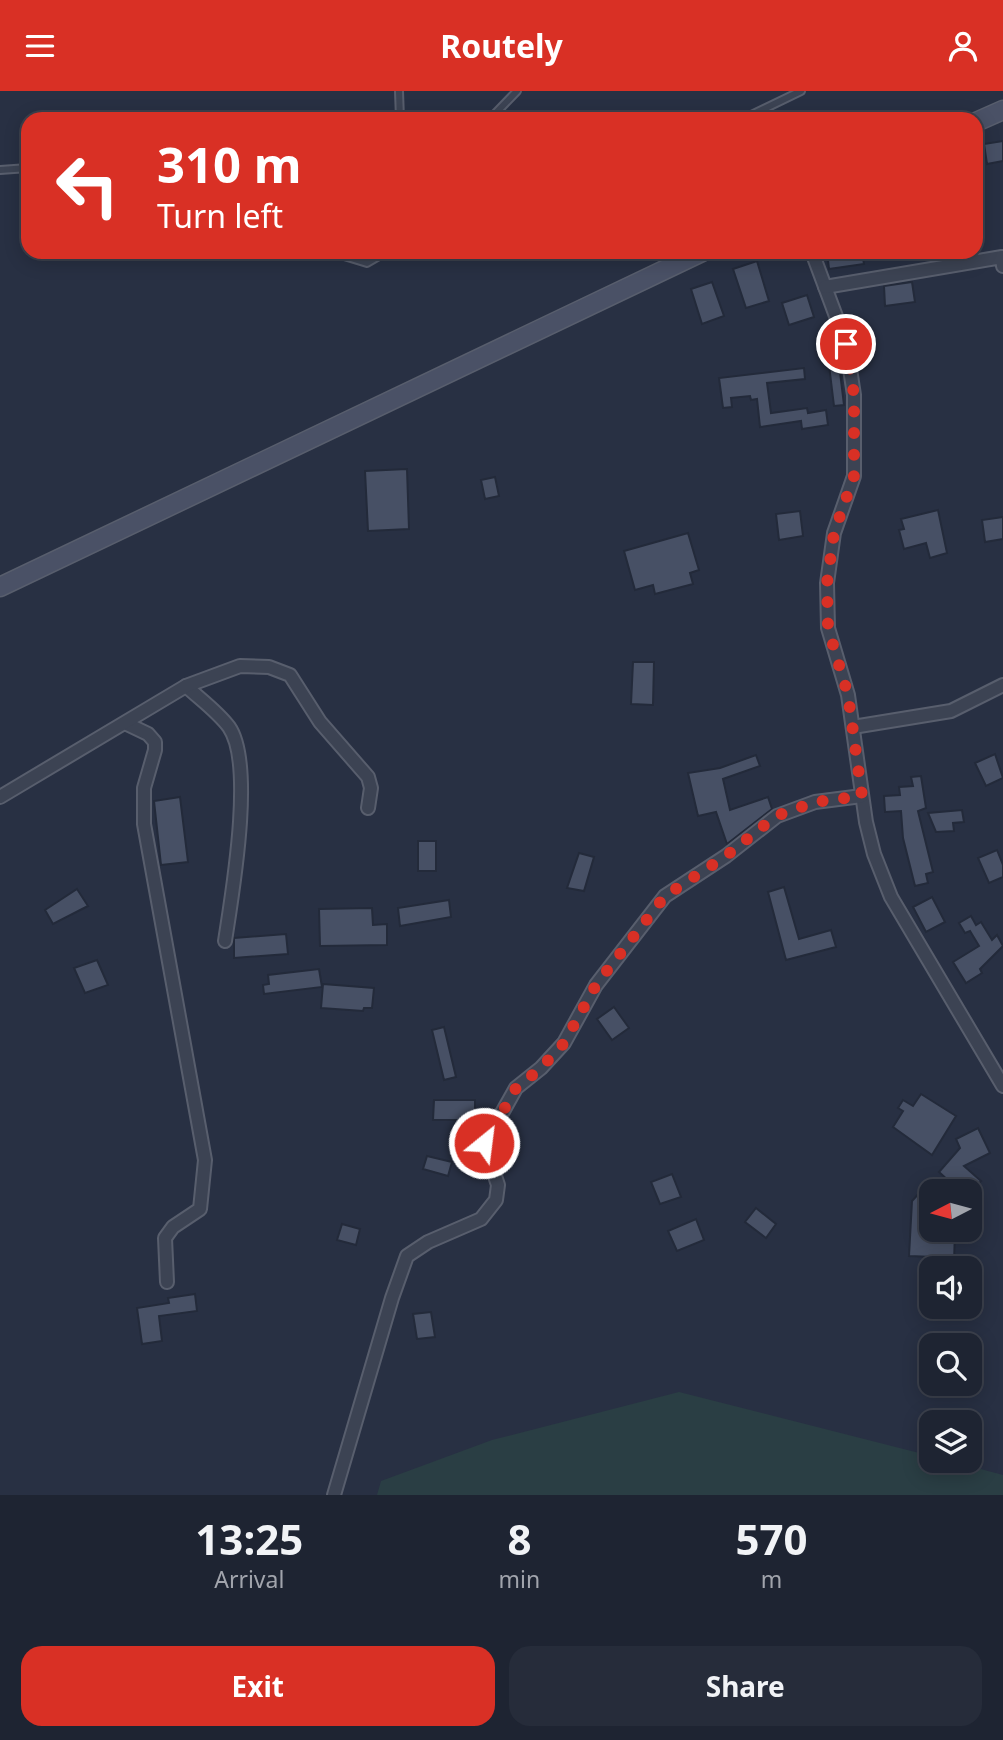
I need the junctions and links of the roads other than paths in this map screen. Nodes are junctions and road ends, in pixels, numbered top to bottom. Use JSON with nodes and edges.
{"nodes":[{"id":1,"x":399,"y":91,"type":"edge"},
{"id":2,"x":517,"y":91,"type":"edge"},
{"id":3,"x":801,"y":91,"type":"edge"},
{"id":4,"x":1003,"y":110,"type":"edge"},
{"id":5,"x":400,"y":112,"type":"edge"},
{"id":6,"x":497,"y":112,"type":"edge"},
{"id":7,"x":758,"y":112,"type":"edge"},
{"id":8,"x":983,"y":119,"type":"edge"},
{"id":9,"x":21,"y":168,"type":"edge"},
{"id":10,"x":0,"y":170,"type":"edge"},
{"id":11,"x":354,"y":259,"type":"edge"},
{"id":12,"x":374,"y":259,"type":"edge"},
{"id":13,"x":687,"y":259,"type":"edge"},
{"id":14,"x":815,"y":259,"type":"edge"},
{"id":15,"x":1003,"y":260,"type":"edge"},
{"id":16,"x":825,"y":287,"type":"junction"},
{"id":17,"x":0,"y":587,"type":"edge"},
{"id":18,"x":1003,"y":685,"type":"edge"},
{"id":19,"x":186,"y":686,"type":"junction"},
{"id":20,"x":125,"y":723,"type":"junction"},
{"id":21,"x":853,"y":727,"type":"junction"},
{"id":22,"x":862,"y":796,"type":"junction"},
{"id":23,"x":0,"y":797,"type":"edge"},
{"id":24,"x":368,"y":808,"type":"dead end"},
{"id":25,"x":225,"y":941,"type":"dead end"},
{"id":26,"x":1003,"y":1086,"type":"edge"},
{"id":27,"x":167,"y":1282,"type":"dead end"},
{"id":28,"x":334,"y":1495,"type":"edge"}],
"edges":[{"from":1,"to":5,"type":"lane"},
{"from":2,"to":6,"type":"lane"},
{"from":3,"to":7,"type":"lane"},
{"from":4,"to":8,"type":"main road"},
{"from":9,"to":10,"type":"lane"},
{"from":11,"to":12,"type":"lane"},
{"from":13,"to":17,"type":"main road"},
{"from":14,"to":16,"type":"street"},
{"from":15,"to":16,"type":"street"},
{"from":16,"to":21,"type":"street"},
{"from":18,"to":21,"type":"street"},
{"from":19,"to":20,"type":"street"},
{"from":19,"to":24,"type":"street"},
{"from":19,"to":25,"type":"street"},
{"from":20,"to":23,"type":"street"},
{"from":20,"to":27,"type":"street"},
{"from":21,"to":22,"type":"street"},
{"from":22,"to":26,"type":"street"},
{"from":22,"to":28,"type":"street"}]}
